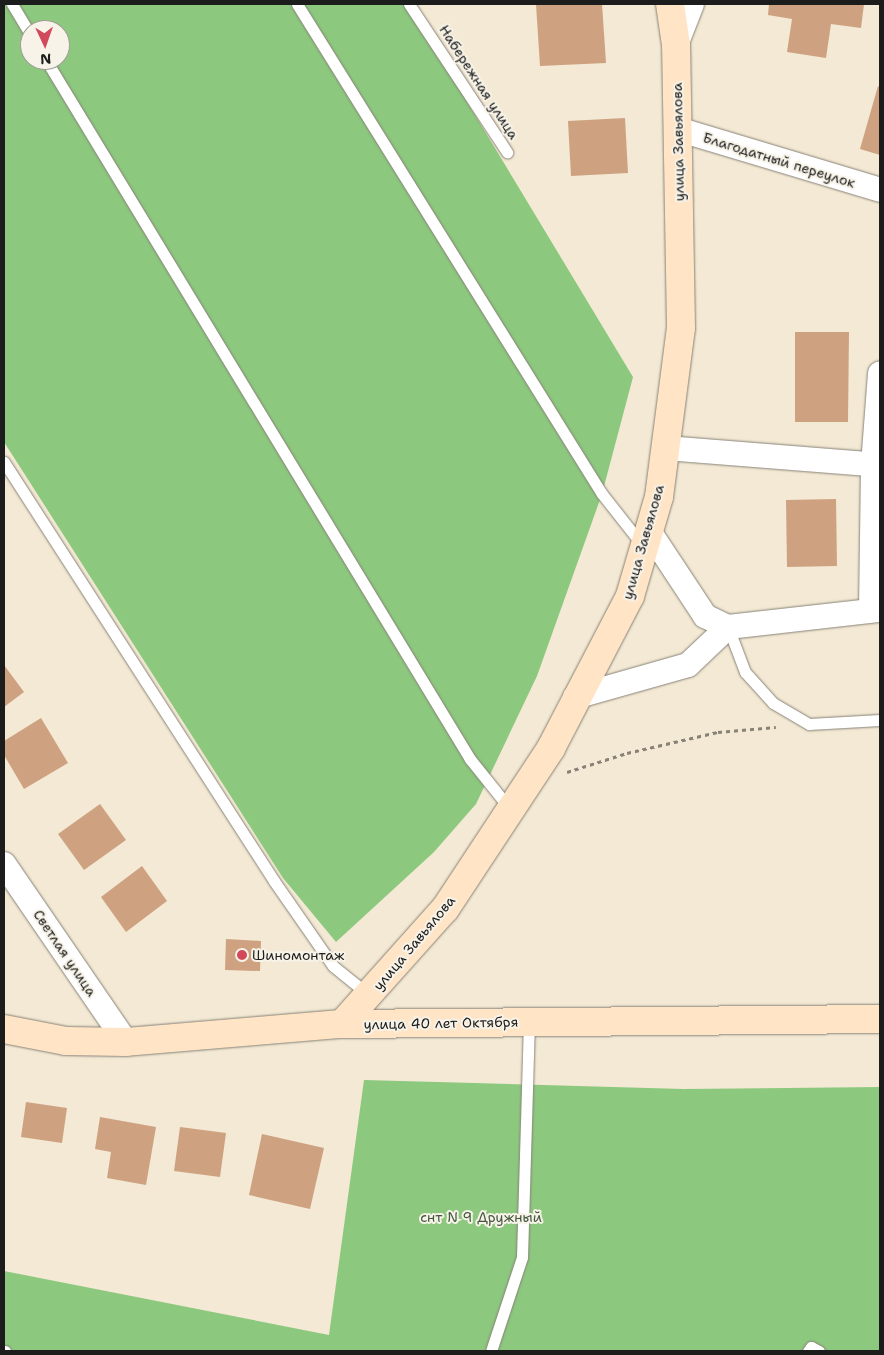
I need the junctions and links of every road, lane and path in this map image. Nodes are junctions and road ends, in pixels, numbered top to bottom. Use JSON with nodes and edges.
{"nodes":[{"id":1,"x":12,"y":4,"type":"edge"},
{"id":2,"x":297,"y":4,"type":"edge"},
{"id":3,"x":409,"y":4,"type":"edge"},
{"id":4,"x":670,"y":4,"type":"edge"},
{"id":5,"x":692,"y":4,"type":"edge"},
{"id":6,"x":22,"y":20,"type":"edge"},
{"id":7,"x":676,"y":45,"type":"junction"},
{"id":8,"x":52,"y":70,"type":"edge"},
{"id":9,"x":677,"y":129,"type":"junction"},
{"id":10,"x":508,"y":152,"type":"dead end"},
{"id":11,"x":880,"y":190,"type":"edge"},
{"id":12,"x":880,"y":373,"type":"edge"},
{"id":13,"x":665,"y":448,"type":"junction"},
{"id":14,"x":4,"y":462,"type":"edge"},
{"id":15,"x":877,"y":465,"type":"edge"},
{"id":16,"x":646,"y":540,"type":"junction"},
{"id":17,"x":877,"y":614,"type":"edge"},
{"id":18,"x":728,"y":627,"type":"junction"},
{"id":19,"x":576,"y":697,"type":"junction"},
{"id":20,"x":880,"y":720,"type":"edge"},
{"id":21,"x":808,"y":724,"type":"junction"},
{"id":22,"x":526,"y":784,"type":"junction"},
{"id":23,"x":510,"y":809,"type":"junction"},
{"id":24,"x":4,"y":864,"type":"edge"},
{"id":25,"x":370,"y":996,"type":"junction"},
{"id":26,"x":880,"y":1019,"type":"edge"},
{"id":27,"x":529,"y":1021,"type":"junction"},
{"id":28,"x":342,"y":1024,"type":"junction"},
{"id":29,"x":4,"y":1029,"type":"edge"},
{"id":30,"x":126,"y":1042,"type":"junction"},
{"id":31,"x":491,"y":1351,"type":"edge"},
{"id":32,"x":808,"y":1351,"type":"edge"},
{"id":33,"x":819,"y":1351,"type":"edge"}],
"edges":[{"from":1,"to":6,"type":"lane"},
{"from":2,"to":16,"type":"lane"},
{"from":3,"to":10,"type":"lane","name":"Набережная улица"},
{"from":4,"to":7,"type":"street","name":"улица Завьялова"},
{"from":5,"to":7,"type":"street"},
{"from":7,"to":9,"type":"street","name":"улица Завьялова"},
{"from":8,"to":23,"type":"lane"},
{"from":9,"to":11,"type":"street","name":"Благодатный переулок"},
{"from":9,"to":13,"type":"street","name":"улица Завьялова"},
{"from":12,"to":15,"type":"street"},
{"from":13,"to":15,"type":"street"},
{"from":13,"to":16,"type":"street","name":"улица Завьялова"},
{"from":14,"to":25,"type":"lane"},
{"from":15,"to":17,"type":"street"},
{"from":16,"to":18,"type":"street"},
{"from":16,"to":19,"type":"street","name":"улица Завьялова"},
{"from":17,"to":18,"type":"street"},
{"from":18,"to":19,"type":"street"},
{"from":18,"to":21,"type":"lane"},
{"from":19,"to":22,"type":"street","name":"улица Завьялова"},
{"from":20,"to":21,"type":"lane"},
{"from":21,"to":22,"type":"path"},
{"from":22,"to":23,"type":"street","name":"улица Завьялова"},
{"from":23,"to":25,"type":"street","name":"улица Завьялова"},
{"from":24,"to":30,"type":"street","name":"Светлая улица"},
{"from":25,"to":28,"type":"street","name":"улица Завьялова"},
{"from":26,"to":27,"type":"street","name":"улица 40 лет Октября"},
{"from":27,"to":28,"type":"street","name":"улица 40 лет Октября"},
{"from":27,"to":31,"type":"lane"},
{"from":28,"to":30,"type":"street","name":"улица 40 лет Октября"},
{"from":29,"to":30,"type":"street","name":"улица 40 лет Октября"},
{"from":32,"to":33,"type":"lane"}]}
